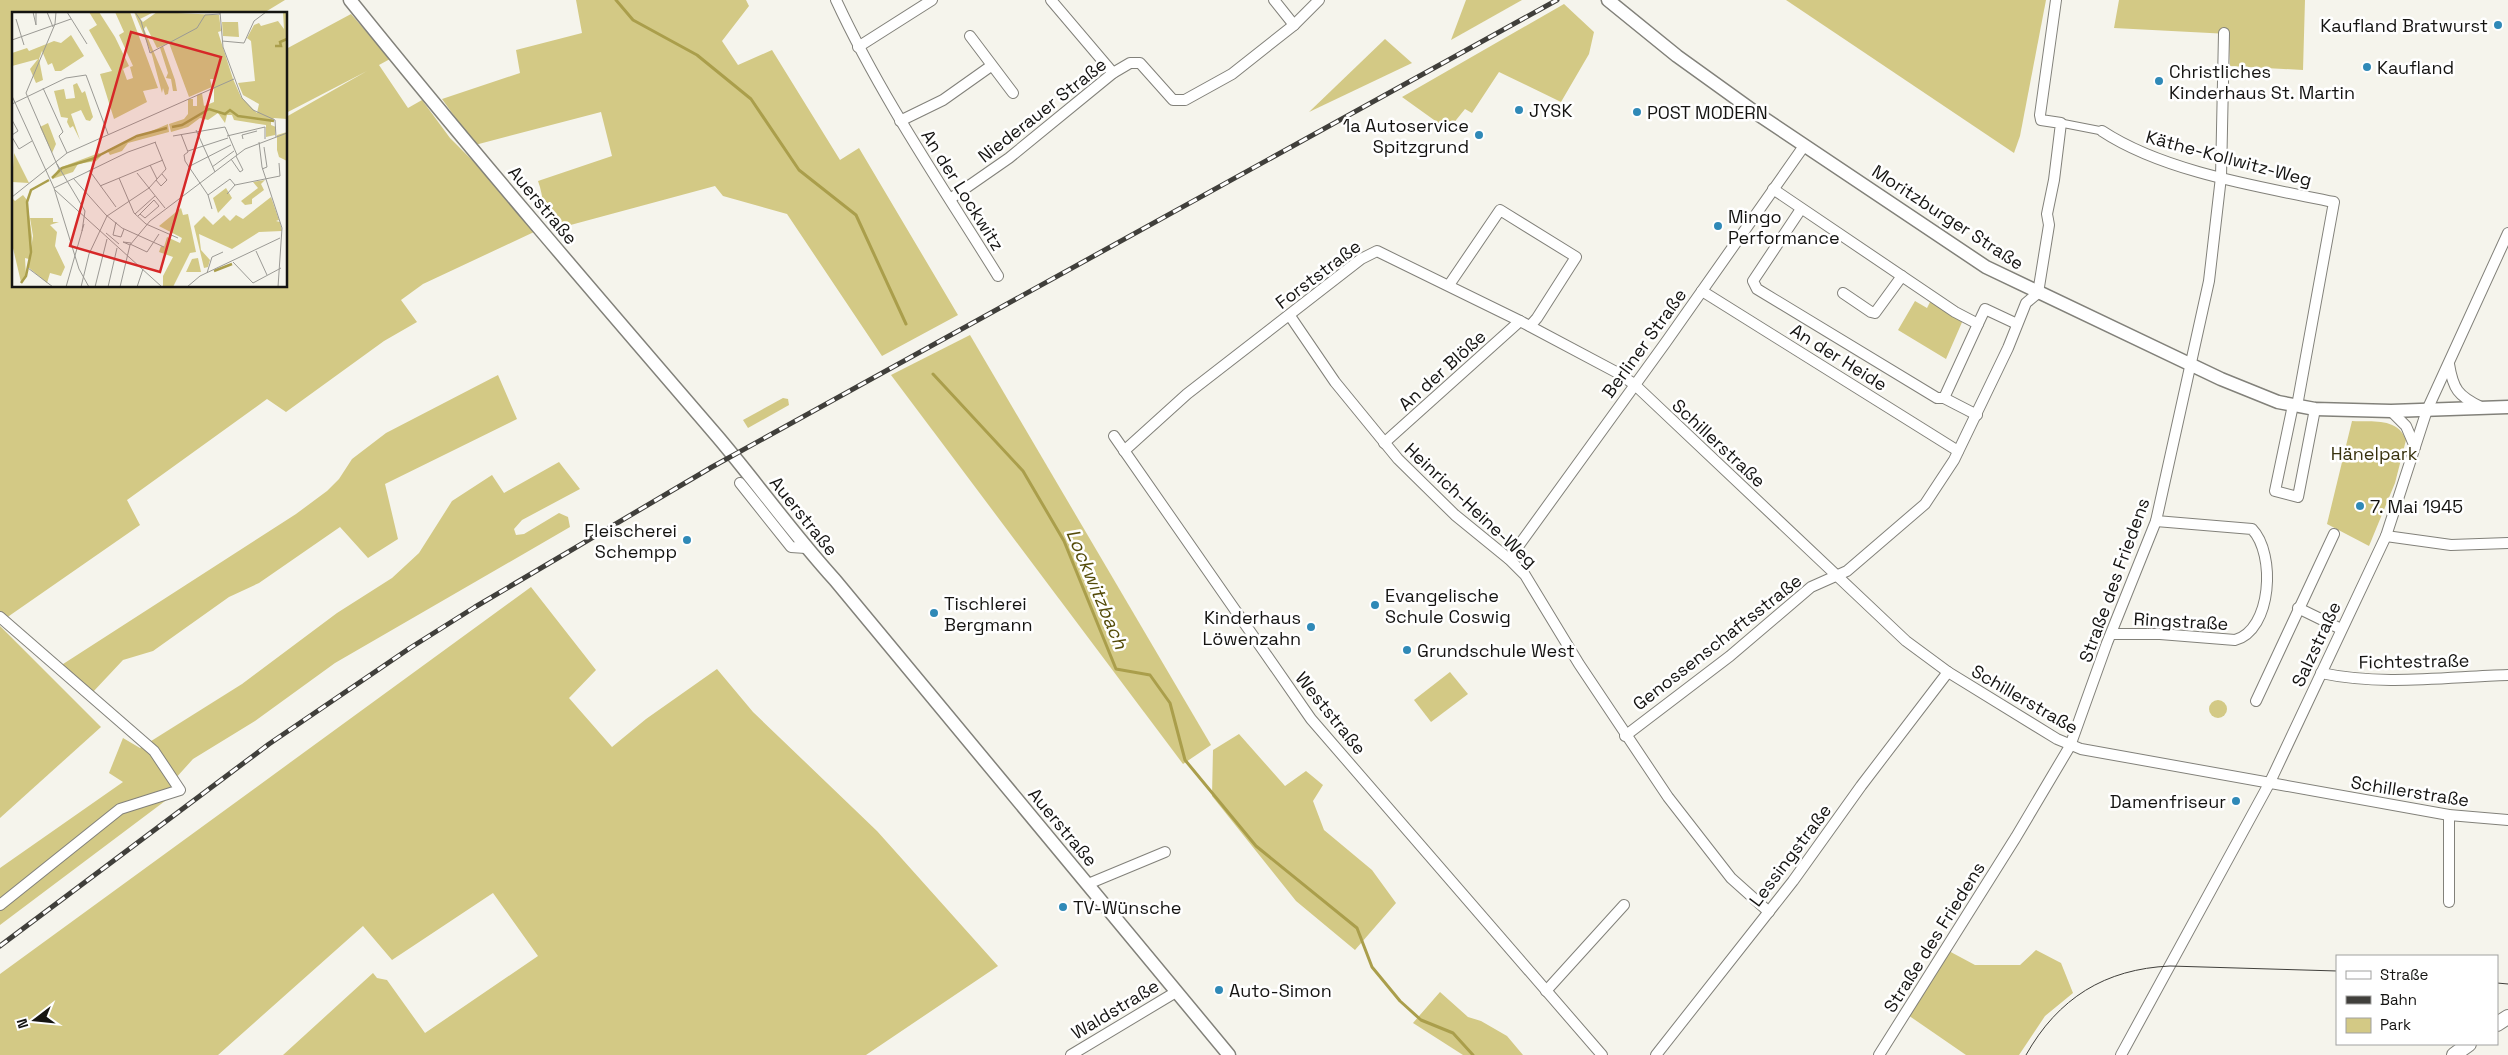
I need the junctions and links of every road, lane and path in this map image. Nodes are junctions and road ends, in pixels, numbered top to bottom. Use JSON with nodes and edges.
{"nodes":[{"id":1,"x":350,"y":0,"type":"edge"},
{"id":2,"x":836,"y":0,"type":"edge"},
{"id":3,"x":932,"y":0,"type":"edge"},
{"id":4,"x":1051,"y":0,"type":"edge"},
{"id":5,"x":1274,"y":0,"type":"edge"},
{"id":6,"x":1319,"y":0,"type":"edge"},
{"id":7,"x":1608,"y":0,"type":"edge"},
{"id":8,"x":2056,"y":0,"type":"edge"},
{"id":9,"x":1294,"y":25,"type":"junction"},
{"id":10,"x":2224,"y":33,"type":"dead end"},
{"id":11,"x":970,"y":36,"type":"dead end"},
{"id":12,"x":858,"y":47,"type":"junction"},
{"id":13,"x":991,"y":66,"type":"junction"},
{"id":14,"x":1113,"y":73,"type":"junction"},
{"id":15,"x":1013,"y":93,"type":"dead end"},
{"id":16,"x":900,"y":120,"type":"junction"},
{"id":17,"x":2061,"y":123,"type":"junction"},
{"id":18,"x":2102,"y":131,"type":"joint"},
{"id":19,"x":1804,"y":146,"type":"junction"},
{"id":20,"x":2221,"y":177,"type":"junction"},
{"id":21,"x":1773,"y":189,"type":"junction"},
{"id":22,"x":950,"y":199,"type":"junction"},
{"id":23,"x":1801,"y":209,"type":"junction"},
{"id":24,"x":2508,"y":232,"type":"edge"},
{"id":25,"x":998,"y":276,"type":"dead end"},
{"id":26,"x":1902,"y":276,"type":"junction"},
{"id":27,"x":1449,"y":285,"type":"junction"},
{"id":28,"x":1702,"y":291,"type":"junction"},
{"id":29,"x":1843,"y":293,"type":"dead end"},
{"id":30,"x":2038,"y":293,"type":"junction"},
{"id":31,"x":1290,"y":316,"type":"junction"},
{"id":32,"x":1525,"y":323,"type":"junction"},
{"id":33,"x":1978,"y":324,"type":"junction"},
{"id":34,"x":2017,"y":324,"type":"junction"},
{"id":35,"x":2448,"y":363,"type":"junction"},
{"id":36,"x":2192,"y":364,"type":"junction"},
{"id":37,"x":1634,"y":384,"type":"junction"},
{"id":38,"x":1944,"y":398,"type":"junction"},
{"id":39,"x":2295,"y":406,"type":"junction"},
{"id":40,"x":2508,"y":407,"type":"edge"},
{"id":41,"x":2482,"y":408,"type":"junction"},
{"id":42,"x":2315,"y":409,"type":"junction"},
{"id":43,"x":2428,"y":410,"type":"junction"},
{"id":44,"x":2391,"y":411,"type":"junction"},
{"id":45,"x":1976,"y":415,"type":"junction"},
{"id":46,"x":1114,"y":436,"type":"dead end"},
{"id":47,"x":1384,"y":443,"type":"junction"},
{"id":48,"x":2415,"y":447,"type":"junction"},
{"id":49,"x":1124,"y":451,"type":"junction"},
{"id":50,"x":1958,"y":451,"type":"junction"},
{"id":51,"x":740,"y":483,"type":"dead end"},
{"id":52,"x":2156,"y":521,"type":"junction"},
{"id":53,"x":2334,"y":534,"type":"dead end"},
{"id":54,"x":2386,"y":536,"type":"junction"},
{"id":55,"x":2508,"y":543,"type":"edge"},
{"id":56,"x":806,"y":548,"type":"junction"},
{"id":57,"x":1509,"y":559,"type":"junction"},
{"id":58,"x":1836,"y":576,"type":"junction"},
{"id":59,"x":2298,"y":608,"type":"junction"},
{"id":60,"x":0,"y":617,"type":"edge"},
{"id":61,"x":2341,"y":629,"type":"junction"},
{"id":62,"x":2111,"y":634,"type":"junction"},
{"id":63,"x":1948,"y":672,"type":"junction"},
{"id":64,"x":2321,"y":673,"type":"junction"},
{"id":65,"x":2508,"y":675,"type":"edge"},
{"id":66,"x":2256,"y":701,"type":"dead end"},
{"id":67,"x":1625,"y":736,"type":"junction"},
{"id":68,"x":2070,"y":746,"type":"junction"},
{"id":69,"x":2270,"y":782,"type":"junction"},
{"id":70,"x":2449,"y":815,"type":"junction"},
{"id":71,"x":2508,"y":820,"type":"edge"},
{"id":72,"x":1165,"y":852,"type":"dead end"},
{"id":73,"x":1088,"y":884,"type":"junction"},
{"id":74,"x":2449,"y":902,"type":"dead end"},
{"id":75,"x":0,"y":905,"type":"edge"},
{"id":76,"x":1624,"y":905,"type":"dead end"},
{"id":77,"x":1769,"y":912,"type":"junction"},
{"id":78,"x":1546,"y":991,"type":"junction"},
{"id":79,"x":1176,"y":992,"type":"junction"},
{"id":80,"x":2468,"y":1045,"type":"edge"},
{"id":81,"x":1071,"y":1055,"type":"edge"},
{"id":82,"x":1229,"y":1055,"type":"edge"},
{"id":83,"x":1602,"y":1055,"type":"edge"},
{"id":84,"x":1656,"y":1055,"type":"edge"},
{"id":85,"x":1879,"y":1055,"type":"edge"},
{"id":86,"x":2121,"y":1055,"type":"edge"},
{"id":87,"x":2454,"y":1055,"type":"edge"}],
"edges":[{"from":1,"to":56,"type":"street","name":"Auerstraße"},
{"from":2,"to":12,"type":"street","name":"An der Lockwitz"},
{"from":3,"to":12,"type":"street"},
{"from":4,"to":14,"type":"street"},
{"from":5,"to":9,"type":"street"},
{"from":6,"to":9,"type":"street","name":"Niederauer Straße"},
{"from":7,"to":19,"type":"street","name":"Moritzburger Straße"},
{"from":8,"to":17,"type":"street"},
{"from":9,"to":14,"type":"street","name":"Niederauer Straße"},
{"from":10,"to":20,"type":"street","name":"Straße des Friedens"},
{"from":11,"to":13,"type":"street"},
{"from":12,"to":16,"type":"street","name":"An der Lockwitz"},
{"from":13,"to":15,"type":"street"},
{"from":13,"to":16,"type":"street","name":"An der Lockwitz"},
{"from":14,"to":22,"type":"street","name":"Niederauer Straße"},
{"from":16,"to":22,"type":"street","name":"An der Lockwitz"},
{"from":17,"to":18,"type":"street","name":"Käthe-Kollwitz-Weg"},
{"from":17,"to":30,"type":"street"},
{"from":18,"to":20,"type":"street","name":"Käthe-Kollwitz-Weg"},
{"from":19,"to":21,"type":"street","name":"Berliner Straße"},
{"from":19,"to":30,"type":"street","name":"Moritzburger Straße"},
{"from":20,"to":36,"type":"street","name":"Straße des Friedens"},
{"from":20,"to":39,"type":"street","name":"Käthe-Kollwitz-Weg"},
{"from":21,"to":23,"type":"street"},
{"from":21,"to":28,"type":"street","name":"Berliner Straße"},
{"from":22,"to":25,"type":"street","name":"An der Lockwitz"},
{"from":23,"to":26,"type":"street"},
{"from":23,"to":38,"type":"street"},
{"from":24,"to":35,"type":"street","name":"Salzstraße"},
{"from":26,"to":29,"type":"street"},
{"from":26,"to":33,"type":"street"},
{"from":27,"to":31,"type":"street","name":"Forststraße"},
{"from":27,"to":32,"type":"street","name":"Forststraße"},
{"from":27,"to":32,"type":"street","name":"An der Blöße"},
{"from":28,"to":37,"type":"street","name":"Berliner Straße"},
{"from":28,"to":50,"type":"street","name":"An der Heide"},
{"from":30,"to":34,"type":"street","name":"Genossenschaftsstraße"},
{"from":30,"to":36,"type":"street","name":"Moritzburger Straße"},
{"from":31,"to":47,"type":"street","name":"Heinrich-Heine-Weg"},
{"from":31,"to":49,"type":"street","name":"Forststraße"},
{"from":32,"to":37,"type":"street","name":"Forststraße"},
{"from":32,"to":47,"type":"street","name":"An der Blöße"},
{"from":33,"to":34,"type":"street"},
{"from":33,"to":38,"type":"street"},
{"from":34,"to":45,"type":"street","name":"Genossenschaftsstraße"},
{"from":35,"to":41,"type":"street"},
{"from":35,"to":43,"type":"street","name":"Salzstraße"},
{"from":36,"to":39,"type":"street","name":"Moritzburger Straße"},
{"from":36,"to":52,"type":"street","name":"Straße des Friedens"},
{"from":37,"to":57,"type":"street","name":"Berliner Straße"},
{"from":37,"to":58,"type":"street","name":"Schillerstraße"},
{"from":38,"to":45,"type":"street"},
{"from":39,"to":42,"type":"street","name":"Moritzburger Straße"},
{"from":39,"to":42,"type":"street"},
{"from":40,"to":41,"type":"street","name":"Moritzburger Straße"},
{"from":41,"to":43,"type":"street","name":"Moritzburger Straße"},
{"from":42,"to":44,"type":"street","name":"Moritzburger Straße"},
{"from":43,"to":44,"type":"street","name":"Moritzburger Straße"},
{"from":43,"to":48,"type":"street","name":"Salzstraße"},
{"from":44,"to":48,"type":"street"},
{"from":45,"to":50,"type":"street","name":"Genossenschaftsstraße"},
{"from":46,"to":49,"type":"street","name":"Weststraße"},
{"from":47,"to":57,"type":"street","name":"Heinrich-Heine-Weg"},
{"from":48,"to":54,"type":"street","name":"Salzstraße"},
{"from":49,"to":78,"type":"street","name":"Weststraße"},
{"from":50,"to":58,"type":"street","name":"Genossenschaftsstraße"},
{"from":51,"to":56,"type":"street"},
{"from":52,"to":62,"type":"street","name":"Straße des Friedens"},
{"from":52,"to":62,"type":"street","name":"Ringstraße"},
{"from":53,"to":59,"type":"street"},
{"from":54,"to":55,"type":"street"},
{"from":54,"to":61,"type":"street","name":"Salzstraße"},
{"from":56,"to":73,"type":"street","name":"Auerstraße"},
{"from":57,"to":67,"type":"street","name":"Heinrich-Heine-Weg"},
{"from":58,"to":63,"type":"street","name":"Schillerstraße"},
{"from":58,"to":67,"type":"street","name":"Genossenschaftsstraße"},
{"from":59,"to":61,"type":"street"},
{"from":59,"to":66,"type":"street"},
{"from":60,"to":75,"type":"street"},
{"from":61,"to":64,"type":"street","name":"Salzstraße"},
{"from":62,"to":68,"type":"street","name":"Straße des Friedens"},
{"from":63,"to":68,"type":"street","name":"Schillerstraße"},
{"from":63,"to":77,"type":"street","name":"Lessingstraße"},
{"from":64,"to":65,"type":"street","name":"Fichtestraße"},
{"from":64,"to":69,"type":"street","name":"Salzstraße"},
{"from":67,"to":77,"type":"street","name":"Heinrich-Heine-Weg"},
{"from":68,"to":69,"type":"street","name":"Schillerstraße"},
{"from":68,"to":85,"type":"street","name":"Straße des Friedens"},
{"from":69,"to":70,"type":"street","name":"Schillerstraße"},
{"from":69,"to":86,"type":"street","name":"Salzstraße"},
{"from":70,"to":71,"type":"street","name":"Schillerstraße"},
{"from":70,"to":74,"type":"street"},
{"from":72,"to":73,"type":"street"},
{"from":73,"to":79,"type":"street","name":"Auerstraße"},
{"from":76,"to":78,"type":"street"},
{"from":77,"to":84,"type":"street","name":"Lessingstraße"},
{"from":78,"to":83,"type":"street","name":"Weststraße"},
{"from":79,"to":81,"type":"street","name":"Waldstraße"},
{"from":79,"to":82,"type":"street","name":"Auerstraße"},
{"from":80,"to":87,"type":"main road"}]}
